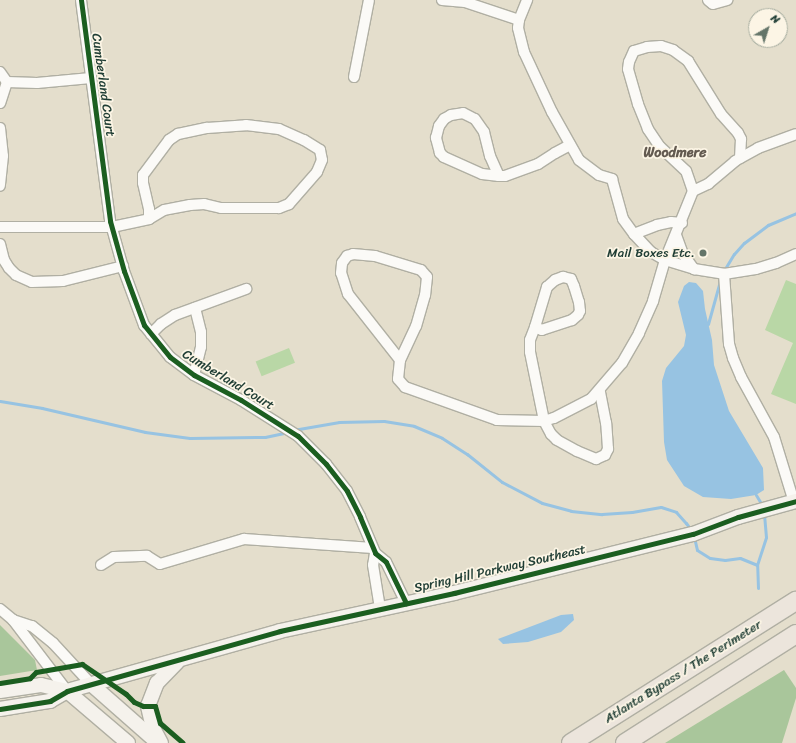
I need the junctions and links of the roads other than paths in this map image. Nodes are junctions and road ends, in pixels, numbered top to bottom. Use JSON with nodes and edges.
{"nodes":[{"id":1,"x":81,"y":0,"type":"edge"},
{"id":2,"x":369,"y":0,"type":"edge"},
{"id":3,"x":442,"y":0,"type":"edge"},
{"id":4,"x":527,"y":0,"type":"edge"},
{"id":5,"x":727,"y":0,"type":"edge"},
{"id":6,"x":710,"y":2,"type":"edge"},
{"id":7,"x":519,"y":20,"type":"junction"},
{"id":8,"x":0,"y":72,"type":"edge"},
{"id":9,"x":354,"y":77,"type":"dead end"},
{"id":10,"x":91,"y":78,"type":"junction"},
{"id":11,"x":7,"y":82,"type":"junction"},
{"id":12,"x":0,"y":102,"type":"edge"},
{"id":13,"x":0,"y":128,"type":"edge"},
{"id":14,"x":796,"y":134,"type":"edge"},
{"id":15,"x":570,"y":145,"type":"junction"},
{"id":16,"x":740,"y":158,"type":"junction"},
{"id":17,"x":499,"y":176,"type":"junction"},
{"id":18,"x":0,"y":186,"type":"edge"},
{"id":19,"x":693,"y":191,"type":"junction"},
{"id":20,"x":149,"y":219,"type":"junction"},
{"id":21,"x":682,"y":223,"type":"junction"},
{"id":22,"x":0,"y":227,"type":"edge"},
{"id":23,"x":112,"y":227,"type":"junction"},
{"id":24,"x":634,"y":234,"type":"junction"},
{"id":25,"x":676,"y":236,"type":"junction"},
{"id":26,"x":0,"y":244,"type":"edge"},
{"id":27,"x":796,"y":254,"type":"edge"},
{"id":28,"x":665,"y":260,"type":"junction"},
{"id":29,"x":123,"y":266,"type":"junction"},
{"id":30,"x":694,"y":269,"type":"junction"},
{"id":31,"x":724,"y":274,"type":"junction"},
{"id":32,"x":246,"y":289,"type":"dead end"},
{"id":33,"x":195,"y":308,"type":"junction"},
{"id":34,"x":535,"y":327,"type":"junction"},
{"id":35,"x":151,"y":334,"type":"junction"},
{"id":36,"x":400,"y":360,"type":"junction"},
{"id":37,"x":194,"y":375,"type":"junction"},
{"id":38,"x":600,"y":391,"type":"junction"},
{"id":39,"x":544,"y":421,"type":"junction"},
{"id":40,"x":795,"y":501,"type":"edge"},
{"id":41,"x":374,"y":550,"type":"junction"},
{"id":42,"x":101,"y":565,"type":"dead end"},
{"id":43,"x":796,"y":602,"type":"edge"},
{"id":44,"x":406,"y":603,"type":"junction"},
{"id":45,"x":380,"y":608,"type":"junction"},
{"id":46,"x":0,"y":609,"type":"edge"},
{"id":47,"x":13,"y":620,"type":"junction"},
{"id":48,"x":796,"y":634,"type":"edge"},
{"id":49,"x":178,"y":660,"type":"junction"},
{"id":50,"x":91,"y":684,"type":"junction"},
{"id":51,"x":0,"y":691,"type":"edge"},
{"id":52,"x":67,"y":691,"type":"junction"},
{"id":53,"x":0,"y":709,"type":"edge"},
{"id":54,"x":128,"y":743,"type":"edge"},
{"id":55,"x":159,"y":743,"type":"edge"},
{"id":56,"x":570,"y":743,"type":"edge"},
{"id":57,"x":625,"y":743,"type":"edge"}],
"edges":[{"from":1,"to":10,"type":"street","name":"Cumberland Court"},
{"from":2,"to":9,"type":"street"},
{"from":3,"to":7,"type":"street"},
{"from":4,"to":7,"type":"street"},
{"from":5,"to":6,"type":"street"},
{"from":7,"to":15,"type":"street"},
{"from":8,"to":11,"type":"street"},
{"from":10,"to":11,"type":"street","name":"Cumberland Court"},
{"from":10,"to":23,"type":"street","name":"Cumberland Court"},
{"from":11,"to":12,"type":"street"},
{"from":13,"to":18,"type":"street"},
{"from":14,"to":16,"type":"street"},
{"from":15,"to":17,"type":"street"},
{"from":15,"to":24,"type":"street"},
{"from":16,"to":19,"type":"street"},
{"from":16,"to":19,"type":"street"},
{"from":17,"to":17,"type":"street"},
{"from":19,"to":21,"type":"street"},
{"from":20,"to":20,"type":"street"},
{"from":20,"to":23,"type":"street"},
{"from":21,"to":24,"type":"street"},
{"from":21,"to":25,"type":"street"},
{"from":22,"to":23,"type":"street"},
{"from":23,"to":29,"type":"street","name":"Cumberland Court"},
{"from":24,"to":28,"type":"street"},
{"from":25,"to":28,"type":"street"},
{"from":25,"to":30,"type":"street"},
{"from":26,"to":29,"type":"street"},
{"from":27,"to":31,"type":"street"},
{"from":28,"to":30,"type":"street"},
{"from":28,"to":38,"type":"street"},
{"from":29,"to":35,"type":"street","name":"Cumberland Court"},
{"from":30,"to":31,"type":"street"},
{"from":31,"to":40,"type":"street","name":"Spring Hill Parkway Southeast"},
{"from":32,"to":33,"type":"street"},
{"from":33,"to":35,"type":"street"},
{"from":33,"to":37,"type":"street"},
{"from":34,"to":34,"type":"street"},
{"from":34,"to":39,"type":"street"},
{"from":35,"to":37,"type":"street","name":"Cumberland Court"},
{"from":36,"to":36,"type":"street"},
{"from":36,"to":39,"type":"street"},
{"from":37,"to":41,"type":"street","name":"Cumberland Court"},
{"from":38,"to":39,"type":"street"},
{"from":38,"to":39,"type":"street"},
{"from":40,"to":44,"type":"street","name":"Spring Hill Parkway Southeast"},
{"from":41,"to":42,"type":"street"},
{"from":41,"to":44,"type":"street","name":"Cumberland Court"},
{"from":41,"to":45,"type":"street","name":"Cumberland Court"},
{"from":43,"to":56,"type":"highway","name":"Atlanta Bypass / The Perimeter"},
{"from":44,"to":45,"type":"street","name":"Spring Hill Parkway Southeast"},
{"from":45,"to":49,"type":"street","name":"Spring Hill Parkway Southeast"},
{"from":46,"to":47,"type":"street"},
{"from":47,"to":50,"type":"street"},
{"from":47,"to":52,"type":"street"},
{"from":48,"to":57,"type":"highway"},
{"from":49,"to":50,"type":"street","name":"Spring Hill Parkway Southeast"},
{"from":49,"to":55,"type":"street"},
{"from":50,"to":52,"type":"street","name":"Spring Hill Parkway Southeast"},
{"from":50,"to":55,"type":"street"},
{"from":51,"to":52,"type":"street","name":"Spring Hill Parkway Southeast"},
{"from":52,"to":53,"type":"street","name":"Spring Hill Parkway Southeast"},
{"from":52,"to":54,"type":"street"}]}
